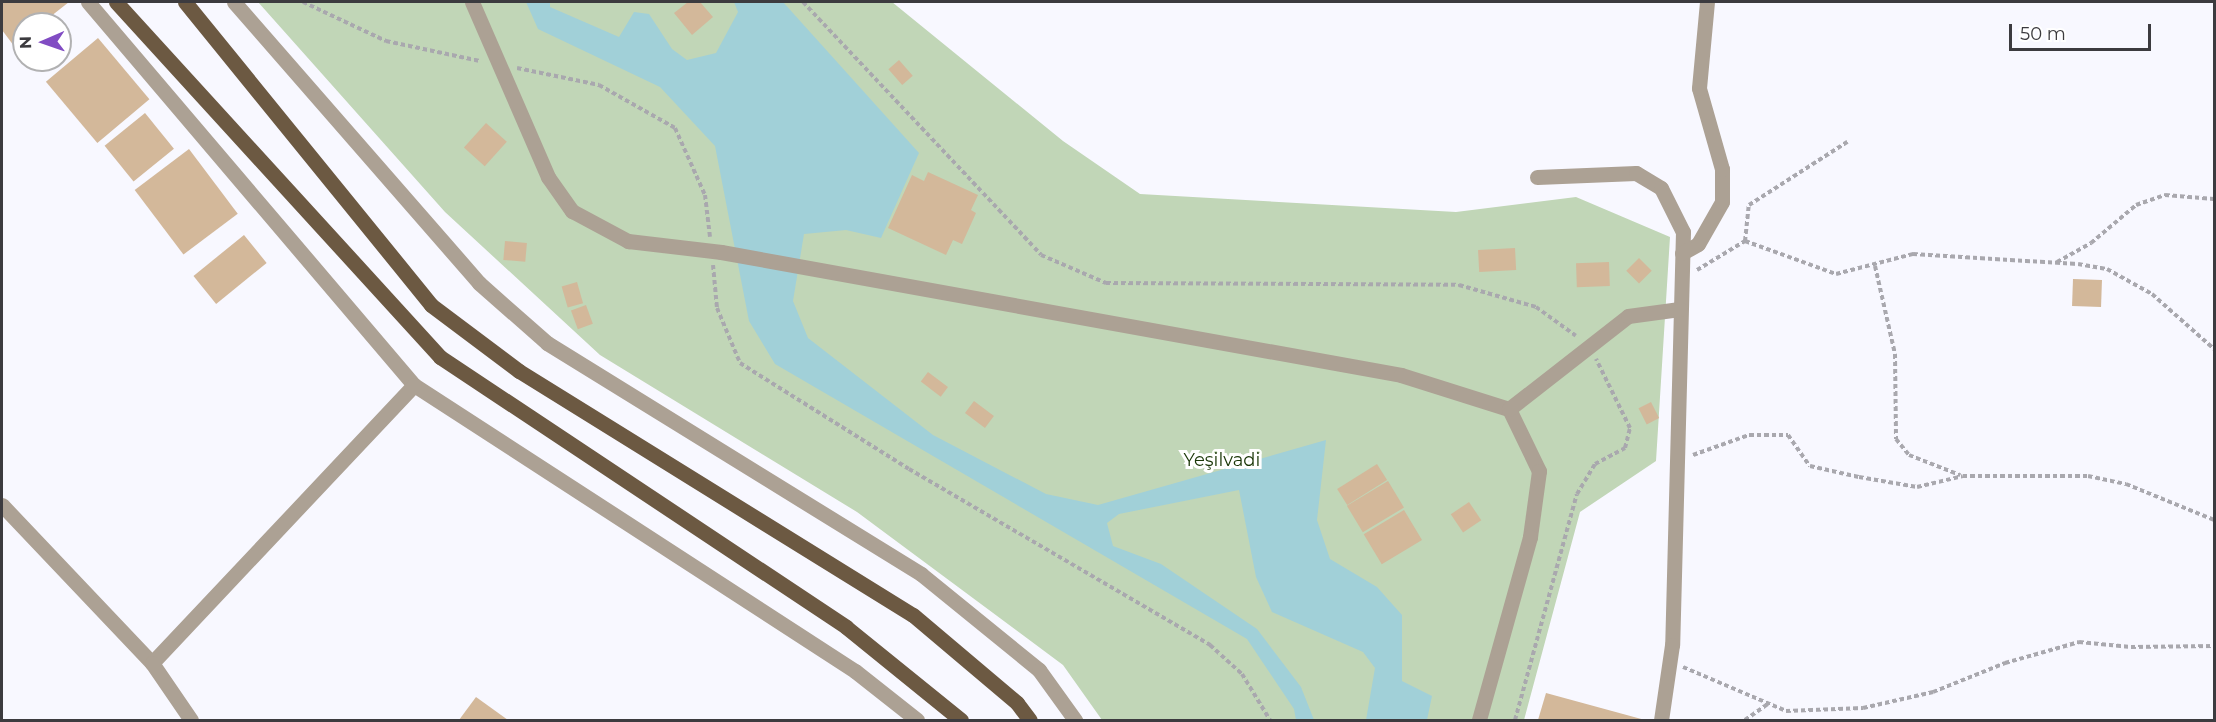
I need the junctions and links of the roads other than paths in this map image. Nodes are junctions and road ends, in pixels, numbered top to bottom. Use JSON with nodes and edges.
{"nodes":[{"id":1,"x":88,"y":2,"type":"edge"},
{"id":2,"x":116,"y":2,"type":"edge"},
{"id":3,"x":185,"y":2,"type":"edge"},
{"id":4,"x":234,"y":2,"type":"edge"},
{"id":5,"x":472,"y":2,"type":"edge"},
{"id":6,"x":1707,"y":2,"type":"edge"},
{"id":7,"x":1537,"y":177,"type":"dead end"},
{"id":8,"x":1682,"y":253,"type":"junction"},
{"id":9,"x":1680,"y":309,"type":"junction"},
{"id":10,"x":414,"y":385,"type":"junction"},
{"id":11,"x":1509,"y":409,"type":"junction"},
{"id":12,"x":2,"y":505,"type":"edge"},
{"id":13,"x":152,"y":663,"type":"junction"},
{"id":14,"x":191,"y":720,"type":"edge"},
{"id":15,"x":917,"y":720,"type":"edge"},
{"id":16,"x":961,"y":720,"type":"edge"},
{"id":17,"x":1030,"y":720,"type":"edge"},
{"id":18,"x":1075,"y":720,"type":"edge"},
{"id":19,"x":1479,"y":720,"type":"edge"},
{"id":20,"x":1661,"y":720,"type":"edge"}],
"edges":[{"from":1,"to":10,"type":"street"},
{"from":2,"to":16,"type":"main road"},
{"from":3,"to":17,"type":"main road"},
{"from":4,"to":18,"type":"street"},
{"from":5,"to":11,"type":"street"},
{"from":6,"to":8,"type":"street"},
{"from":7,"to":8,"type":"street"},
{"from":8,"to":9,"type":"street"},
{"from":9,"to":11,"type":"street"},
{"from":9,"to":20,"type":"street"},
{"from":10,"to":13,"type":"street"},
{"from":10,"to":15,"type":"street"},
{"from":11,"to":19,"type":"street"},
{"from":12,"to":13,"type":"street"},
{"from":13,"to":14,"type":"street"}]}
